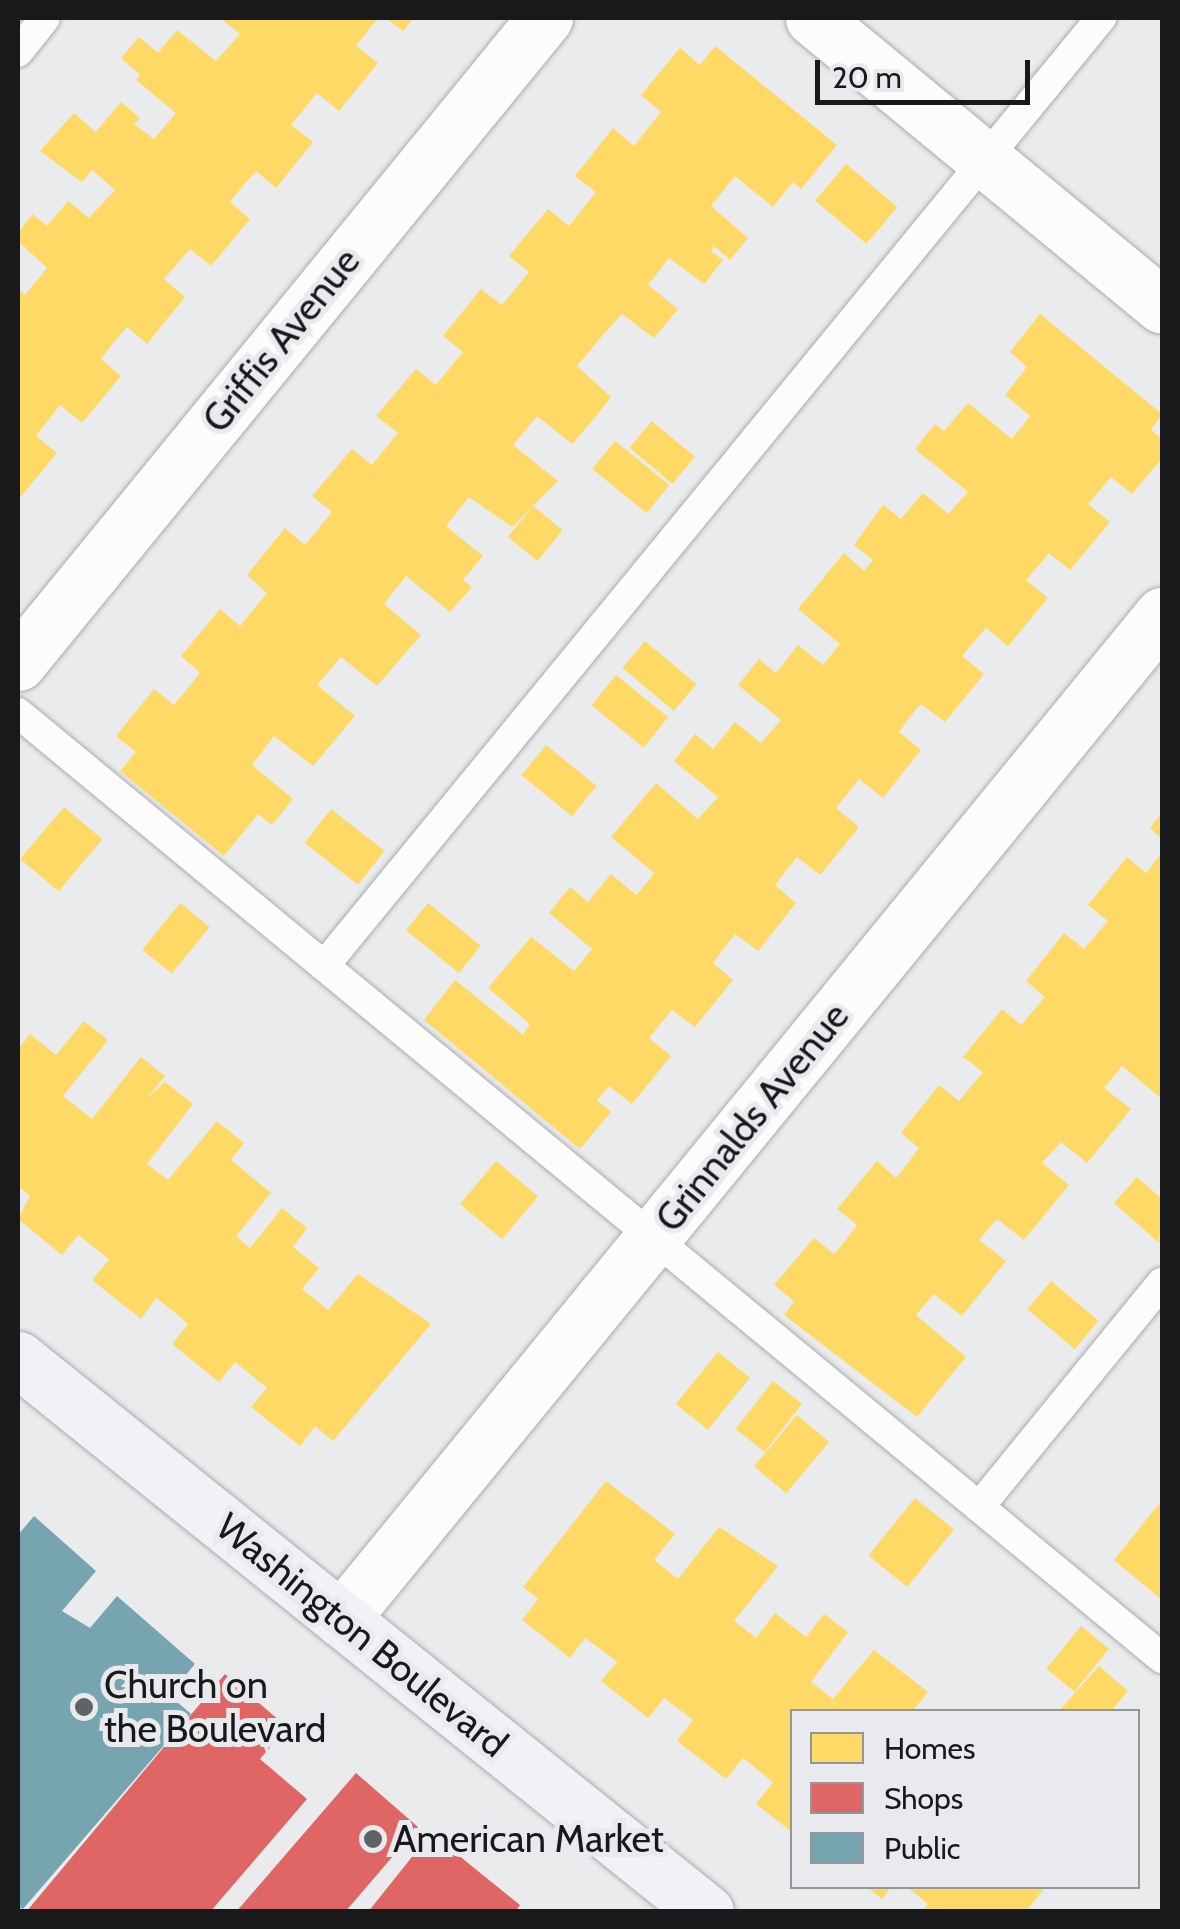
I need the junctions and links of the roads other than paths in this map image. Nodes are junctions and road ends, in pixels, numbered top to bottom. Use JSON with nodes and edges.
{"nodes":[{"id":1,"x":45,"y":18,"type":"edge"},
{"id":2,"x":545,"y":18,"type":"edge"},
{"id":3,"x":813,"y":18,"type":"edge"},
{"id":4,"x":1101,"y":18,"type":"edge"},
{"id":5,"x":18,"y":52,"type":"edge"},
{"id":6,"x":985,"y":159,"type":"junction"},
{"id":7,"x":1162,"y":306,"type":"edge"},
{"id":8,"x":1162,"y":615,"type":"edge"},
{"id":9,"x":18,"y":662,"type":"edge"},
{"id":10,"x":18,"y":713,"type":"edge"},
{"id":11,"x":324,"y":966,"type":"junction"},
{"id":12,"x":653,"y":1238,"type":"junction"},
{"id":13,"x":1162,"y":1282,"type":"edge"},
{"id":14,"x":24,"y":1377,"type":"edge"},
{"id":15,"x":979,"y":1507,"type":"junction"},
{"id":16,"x":341,"y":1619,"type":"junction"},
{"id":17,"x":1162,"y":1658,"type":"edge"},
{"id":18,"x":706,"y":1912,"type":"edge"}],
"edges":[{"from":1,"to":5,"type":"lane"},
{"from":2,"to":9,"type":"street","name":"Griffis Avenue"},
{"from":3,"to":6,"type":"street"},
{"from":4,"to":6,"type":"lane"},
{"from":6,"to":7,"type":"street"},
{"from":6,"to":11,"type":"lane"},
{"from":8,"to":12,"type":"street","name":"Grinnalds Avenue"},
{"from":10,"to":11,"type":"lane"},
{"from":11,"to":12,"type":"lane"},
{"from":12,"to":15,"type":"lane"},
{"from":12,"to":16,"type":"street","name":"Grinnalds Avenue"},
{"from":13,"to":15,"type":"lane"},
{"from":14,"to":16,"type":"main road","name":"Washington Boulevard"},
{"from":15,"to":17,"type":"lane"},
{"from":16,"to":18,"type":"main road","name":"Washington Boulevard"}]}
